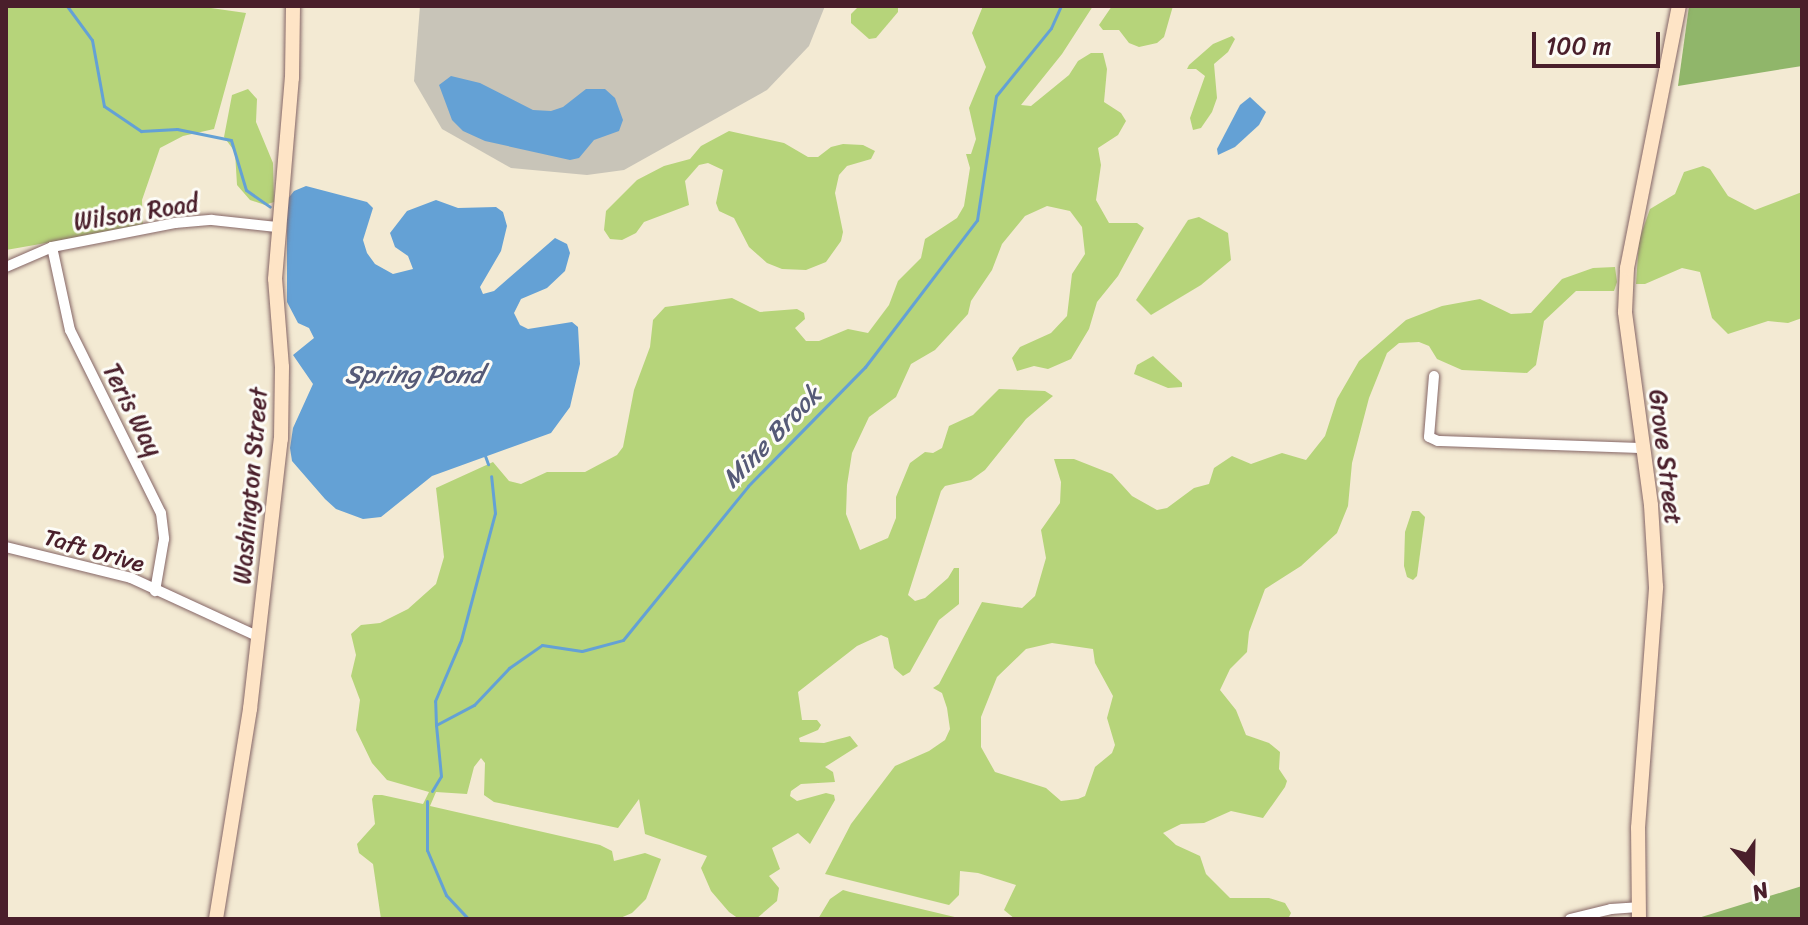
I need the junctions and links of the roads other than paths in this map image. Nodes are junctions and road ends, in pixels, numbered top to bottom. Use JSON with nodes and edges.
{"nodes":[{"id":1,"x":293,"y":6,"type":"edge"},
{"id":2,"x":1679,"y":6,"type":"edge"},
{"id":3,"x":277,"y":227,"type":"junction"},
{"id":4,"x":52,"y":247,"type":"junction"},
{"id":5,"x":6,"y":267,"type":"edge"},
{"id":6,"x":1434,"y":376,"type":"dead end"},
{"id":7,"x":1642,"y":448,"type":"junction"},
{"id":8,"x":6,"y":547,"type":"edge"},
{"id":9,"x":155,"y":591,"type":"junction"},
{"id":10,"x":257,"y":636,"type":"junction"},
{"id":11,"x":1639,"y":913,"type":"edge"},
{"id":12,"x":216,"y":919,"type":"edge"},
{"id":13,"x":1570,"y":919,"type":"edge"}],
"edges":[{"from":1,"to":3,"type":"main road","name":"Washington Street"},
{"from":2,"to":7,"type":"main road","name":"Grove Street"},
{"from":3,"to":4,"type":"street","name":"Wilson Road"},
{"from":3,"to":10,"type":"main road","name":"Washington Street"},
{"from":4,"to":5,"type":"street","name":"Wilson Road"},
{"from":4,"to":9,"type":"street","name":"Teris Way"},
{"from":6,"to":7,"type":"street"},
{"from":7,"to":11,"type":"main road","name":"Grove Street"},
{"from":8,"to":9,"type":"street","name":"Taft Drive"},
{"from":9,"to":10,"type":"street","name":"Taft Drive"},
{"from":10,"to":12,"type":"main road","name":"Washington Street"},
{"from":11,"to":13,"type":"street"}]}
